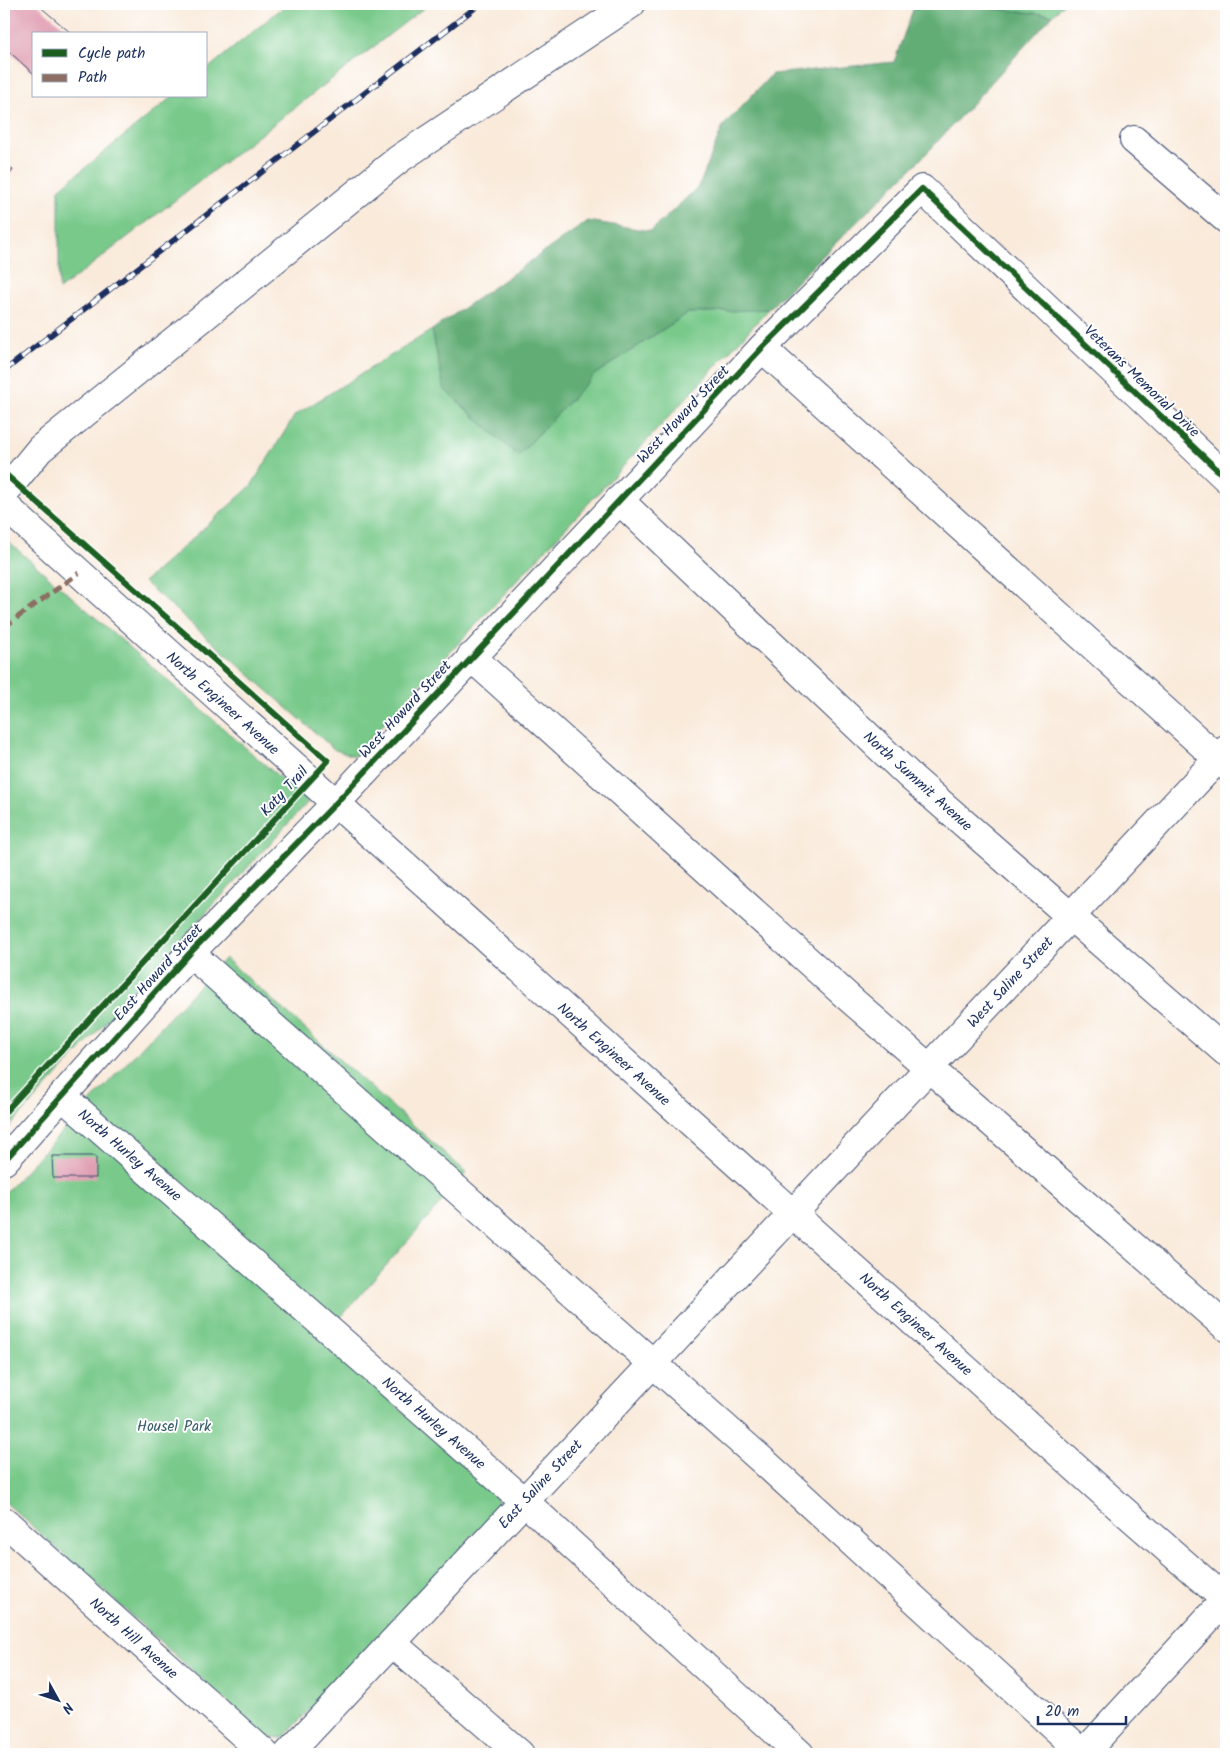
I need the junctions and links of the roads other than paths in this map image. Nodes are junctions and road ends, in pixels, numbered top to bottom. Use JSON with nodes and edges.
{"nodes":[{"id":1,"x":631,"y":4,"type":"edge"},
{"id":2,"x":1134,"y":140,"type":"dead end"},
{"id":3,"x":1226,"y":219,"type":"edge"},
{"id":4,"x":1063,"y":323,"type":"joint"},
{"id":5,"x":762,"y":348,"type":"junction"},
{"id":6,"x":1226,"y":478,"type":"edge"},
{"id":7,"x":4,"y":493,"type":"edge"},
{"id":8,"x":619,"y":500,"type":"junction"},
{"id":9,"x":4,"y":505,"type":"edge"},
{"id":10,"x":471,"y":657,"type":"junction"},
{"id":11,"x":1224,"y":758,"type":"edge"},
{"id":12,"x":335,"y":804,"type":"junction"},
{"id":13,"x":1071,"y":917,"type":"junction"},
{"id":14,"x":190,"y":953,"type":"junction"},
{"id":15,"x":1226,"y":1052,"type":"edge"},
{"id":16,"x":930,"y":1068,"type":"junction"},
{"id":17,"x":63,"y":1097,"type":"junction"},
{"id":18,"x":4,"y":1161,"type":"edge"},
{"id":19,"x":793,"y":1214,"type":"junction"},
{"id":20,"x":1226,"y":1327,"type":"edge"},
{"id":21,"x":653,"y":1363,"type":"junction"},
{"id":22,"x":524,"y":1501,"type":"junction"},
{"id":23,"x":4,"y":1521,"type":"edge"},
{"id":24,"x":1226,"y":1600,"type":"edge"},
{"id":25,"x":392,"y":1643,"type":"junction"},
{"id":26,"x":265,"y":1754,"type":"edge"},
{"id":27,"x":288,"y":1754,"type":"edge"},
{"id":28,"x":520,"y":1754,"type":"edge"},
{"id":29,"x":800,"y":1754,"type":"edge"},
{"id":30,"x":1084,"y":1754,"type":"edge"}],
"edges":[{"from":1,"to":7,"type":"street"},
{"from":2,"to":3,"type":"street"},
{"from":4,"to":5,"type":"street","name":"West Howard Street"},
{"from":4,"to":6,"type":"street","name":"Veterans Memorial Drive"},
{"from":5,"to":8,"type":"street","name":"West Howard Street"},
{"from":5,"to":11,"type":"street"},
{"from":8,"to":10,"type":"street","name":"West Howard Street"},
{"from":8,"to":13,"type":"street","name":"North Summit Avenue"},
{"from":9,"to":12,"type":"street","name":"North Engineer Avenue"},
{"from":10,"to":12,"type":"street","name":"West Howard Street"},
{"from":10,"to":16,"type":"street"},
{"from":11,"to":13,"type":"street","name":"West Saline Street"},
{"from":12,"to":14,"type":"street","name":"East Howard Street"},
{"from":12,"to":19,"type":"street","name":"North Engineer Avenue"},
{"from":13,"to":15,"type":"street","name":"North Summit Avenue"},
{"from":13,"to":16,"type":"street","name":"West Saline Street"},
{"from":14,"to":17,"type":"street","name":"East Howard Street"},
{"from":14,"to":21,"type":"street"},
{"from":16,"to":19,"type":"street","name":"West Saline Street"},
{"from":16,"to":20,"type":"street"},
{"from":17,"to":18,"type":"street","name":"East Howard Street"},
{"from":17,"to":22,"type":"street","name":"North Hurley Avenue"},
{"from":19,"to":21,"type":"street","name":"East Saline Street"},
{"from":19,"to":24,"type":"street","name":"North Engineer Avenue"},
{"from":21,"to":22,"type":"street","name":"East Saline Street"},
{"from":21,"to":30,"type":"street"},
{"from":22,"to":25,"type":"street","name":"East Saline Street"},
{"from":22,"to":29,"type":"street","name":"North Hurley Avenue"},
{"from":23,"to":26,"type":"street","name":"North Hill Avenue"},
{"from":24,"to":30,"type":"street"},
{"from":25,"to":27,"type":"street","name":"East Saline Street"},
{"from":25,"to":28,"type":"street"}]}
